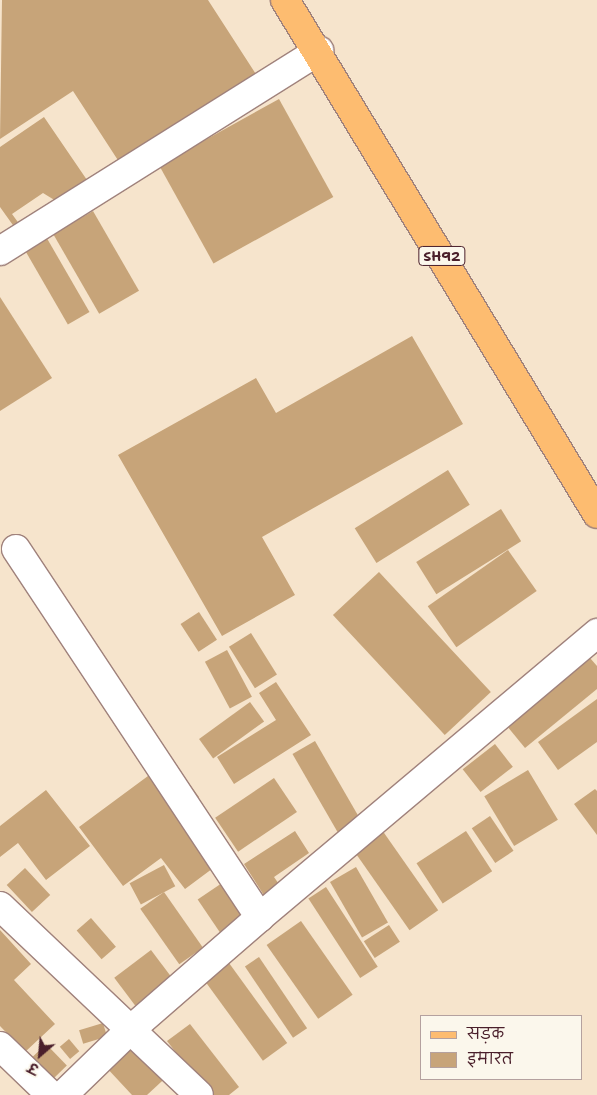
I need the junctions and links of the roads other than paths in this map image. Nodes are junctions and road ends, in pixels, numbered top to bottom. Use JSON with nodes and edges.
{"nodes":[{"id":1,"x":285,"y":0,"type":"edge"},
{"id":2,"x":319,"y":51,"type":"junction"},
{"id":3,"x":0,"y":251,"type":"edge"},
{"id":4,"x":597,"y":514,"type":"edge"},
{"id":5,"x":16,"y":549,"type":"dead end"},
{"id":6,"x":597,"y":633,"type":"edge"},
{"id":7,"x":0,"y":906,"type":"edge"},
{"id":8,"x":260,"y":917,"type":"junction"},
{"id":9,"x":129,"y":1032,"type":"junction"},
{"id":10,"x":0,"y":1046,"type":"edge"},
{"id":11,"x":51,"y":1095,"type":"edge"},
{"id":12,"x":63,"y":1095,"type":"edge"},
{"id":13,"x":198,"y":1095,"type":"edge"}],
"edges":[{"from":1,"to":2,"type":"main road","number":"SH92"},
{"from":2,"to":3,"type":"street"},
{"from":2,"to":4,"type":"main road","number":"SH92"},
{"from":5,"to":8,"type":"street"},
{"from":6,"to":8,"type":"street"},
{"from":7,"to":9,"type":"street"},
{"from":8,"to":9,"type":"street"},
{"from":9,"to":12,"type":"street"},
{"from":9,"to":13,"type":"street"},
{"from":10,"to":11,"type":"street"}]}
